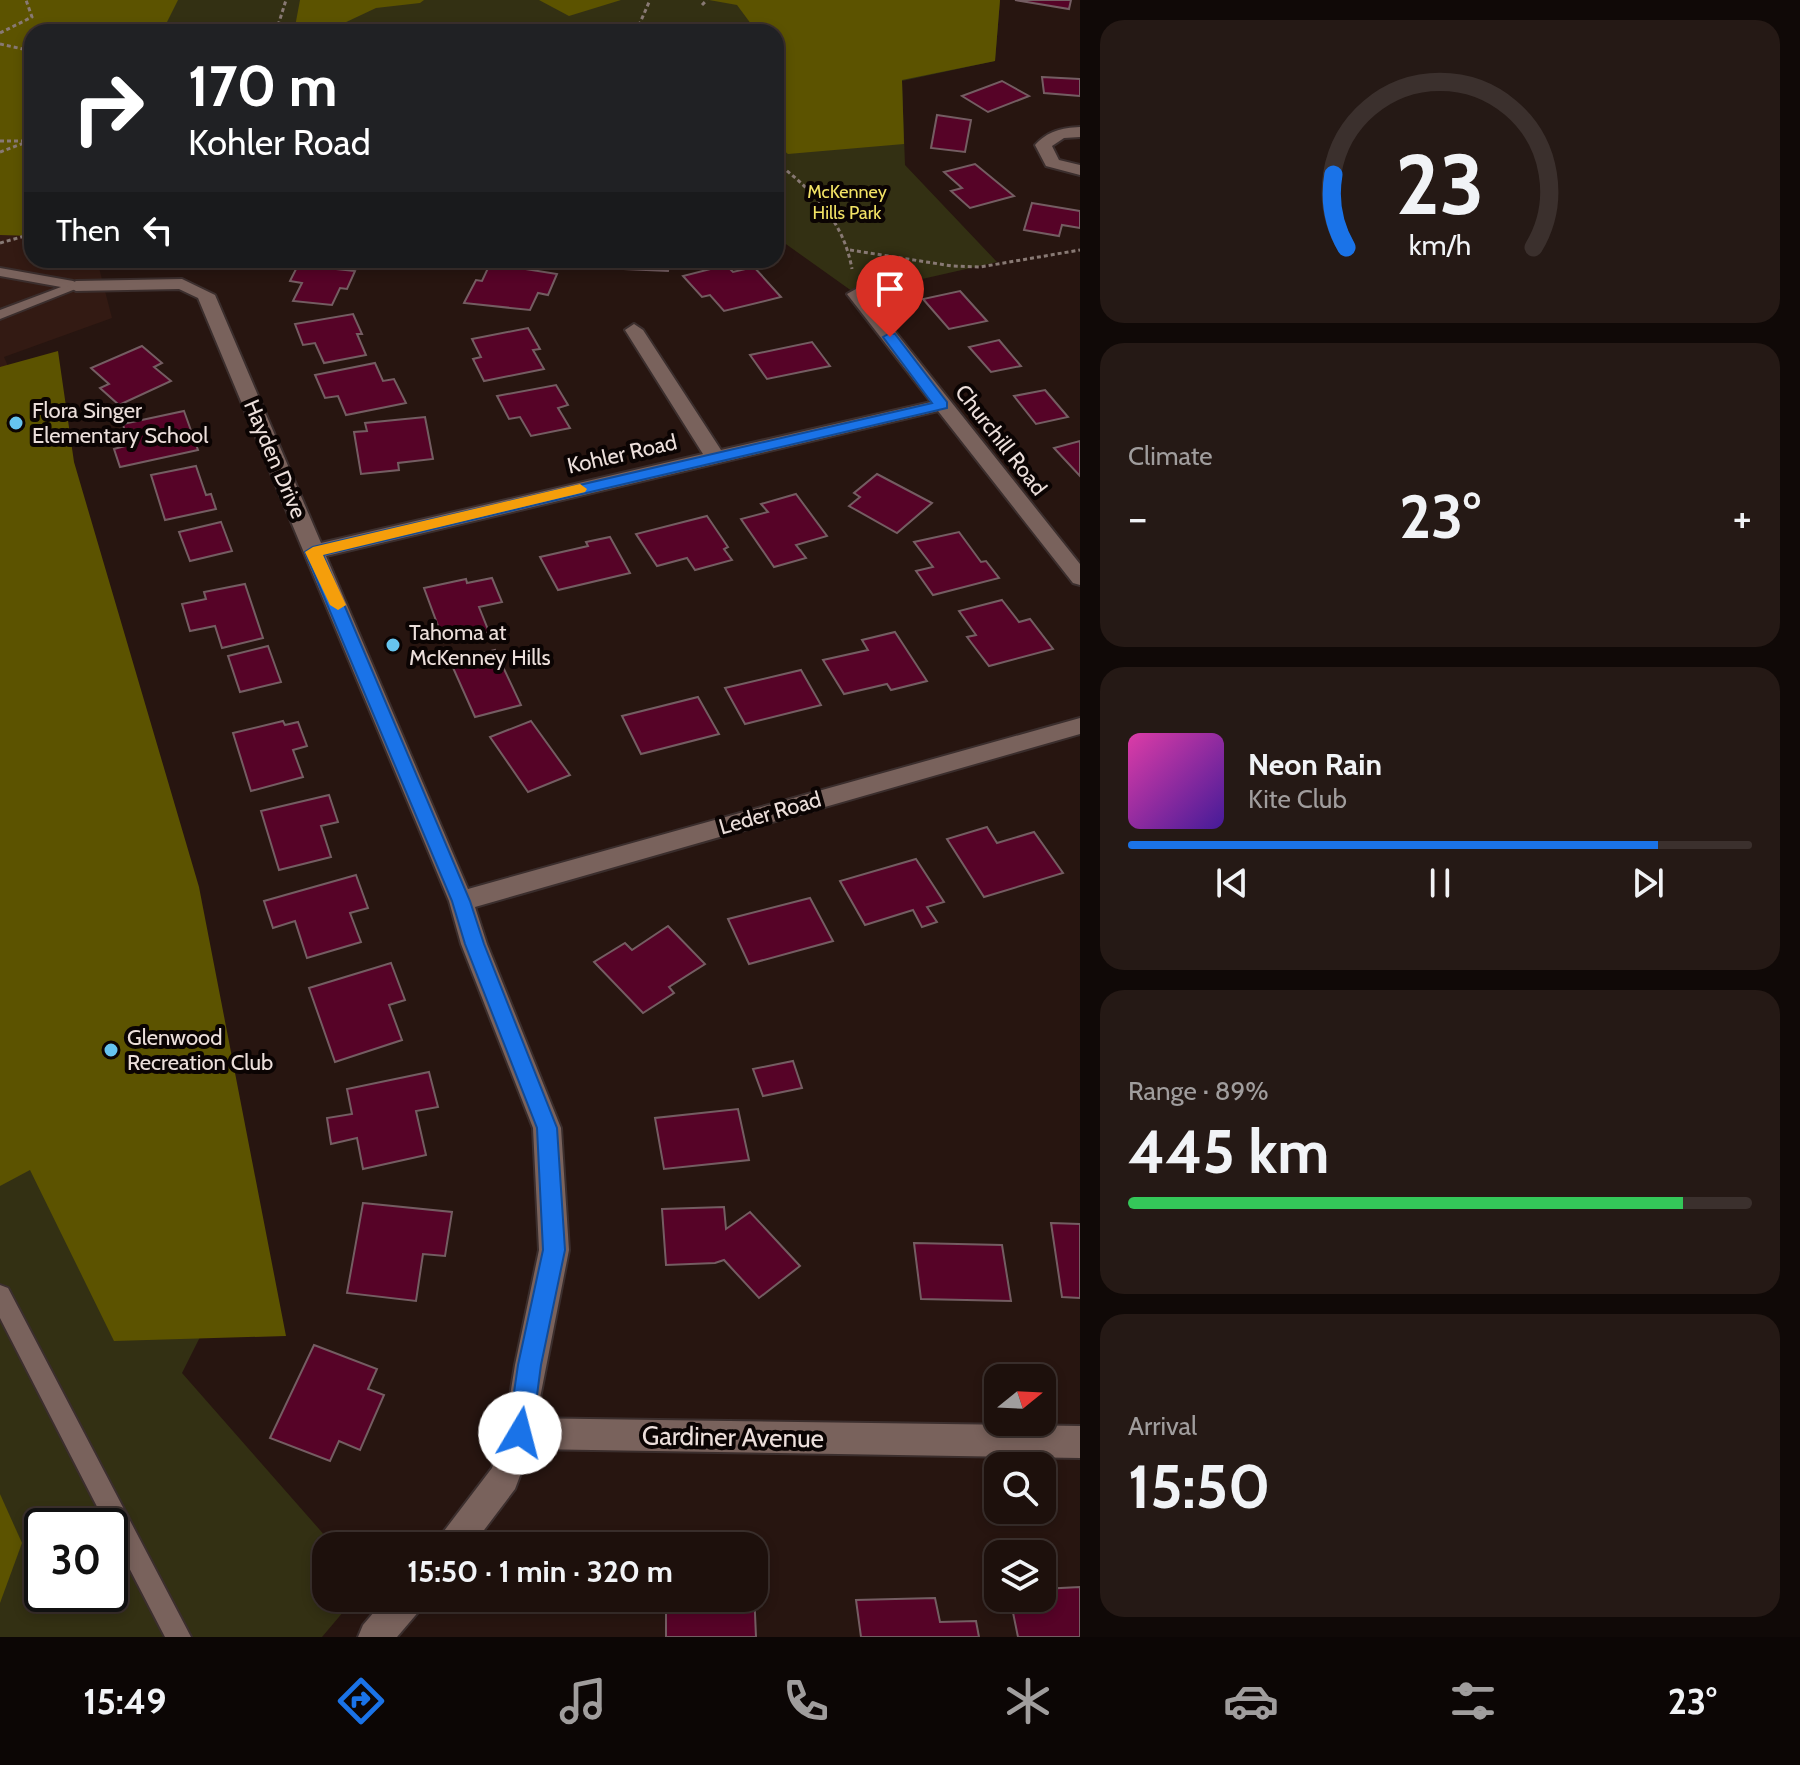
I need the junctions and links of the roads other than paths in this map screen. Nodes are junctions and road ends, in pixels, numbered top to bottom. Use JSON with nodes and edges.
{"nodes":[{"id":1,"x":1080,"y":132,"type":"edge"},
{"id":2,"x":1080,"y":170,"type":"edge"},
{"id":3,"x":0,"y":272,"type":"edge"},
{"id":4,"x":76,"y":286,"type":"junction"},
{"id":5,"x":856,"y":294,"type":"road end"},
{"id":6,"x":0,"y":315,"type":"edge"},
{"id":7,"x":634,"y":330,"type":"dead end"},
{"id":8,"x":941,"y":405,"type":"junction"},
{"id":9,"x":715,"y":457,"type":"junction"},
{"id":10,"x":313,"y":552,"type":"junction"},
{"id":11,"x":1080,"y":578,"type":"edge"},
{"id":12,"x":1080,"y":726,"type":"edge"},
{"id":13,"x":461,"y":901,"type":"junction"},
{"id":14,"x":0,"y":1295,"type":"edge"},
{"id":15,"x":520,"y":1433,"type":"junction"},
{"id":16,"x":1080,"y":1442,"type":"edge"},
{"id":17,"x":463,"y":1532,"type":"edge"},
{"id":18,"x":396,"y":1612,"type":"edge"},
{"id":19,"x":178,"y":1637,"type":"edge"},
{"id":20,"x":375,"y":1637,"type":"edge"}],
"edges":[{"from":1,"to":2,"type":"street"},
{"from":3,"to":4,"type":"lane"},
{"from":4,"to":6,"type":"lane"},
{"from":4,"to":10,"type":"street","name":"Hayden Drive"},
{"from":5,"to":8,"type":"street","name":"Churchill Road"},
{"from":7,"to":9,"type":"street"},
{"from":8,"to":9,"type":"street","name":"Kohler Road"},
{"from":8,"to":11,"type":"street","name":"Churchill Road"},
{"from":9,"to":10,"type":"street","name":"Kohler Road"},
{"from":10,"to":13,"type":"street","name":"Hayden Drive"},
{"from":12,"to":13,"type":"street","name":"Leder Road"},
{"from":13,"to":15,"type":"street","name":"Hayden Drive"},
{"from":14,"to":19,"type":"lane"},
{"from":15,"to":16,"type":"street","name":"Gardiner Avenue"},
{"from":15,"to":17,"type":"street"},
{"from":18,"to":20,"type":"street"}]}
